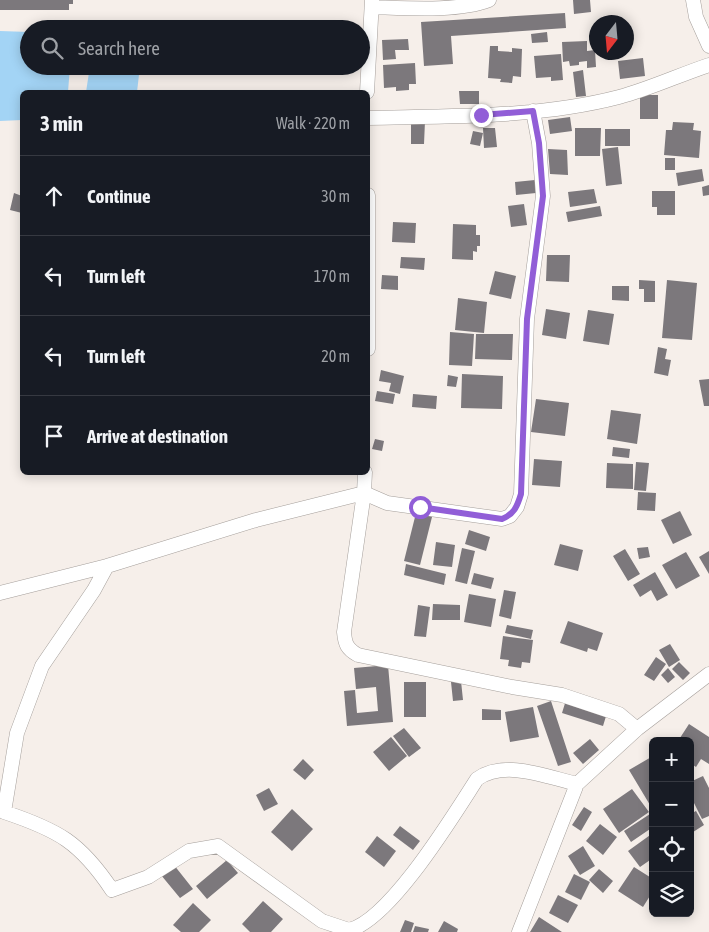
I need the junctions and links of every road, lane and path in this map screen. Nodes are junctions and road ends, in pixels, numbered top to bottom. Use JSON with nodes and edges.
{"nodes":[{"id":1,"x":490,"y":0,"type":"edge"},
{"id":2,"x":692,"y":0,"type":"edge"},
{"id":3,"x":372,"y":4,"type":"edge"},
{"id":4,"x":370,"y":39,"type":"edge"},
{"id":5,"x":709,"y":46,"type":"edge"},
{"id":6,"x":709,"y":65,"type":"edge"},
{"id":7,"x":368,"y":75,"type":"edge"},
{"id":8,"x":367,"y":90,"type":"edge"},
{"id":9,"x":533,"y":111,"type":"junction"},
{"id":10,"x":370,"y":118,"type":"edge"},
{"id":11,"x":364,"y":475,"type":"edge"},
{"id":12,"x":364,"y":493,"type":"junction"},
{"id":13,"x":107,"y":566,"type":"junction"},
{"id":14,"x":0,"y":593,"type":"edge"},
{"id":15,"x":709,"y":674,"type":"edge"},
{"id":16,"x":637,"y":730,"type":"junction"},
{"id":17,"x":577,"y":784,"type":"junction"},
{"id":18,"x":519,"y":932,"type":"edge"}],
"edges":[{"from":1,"to":3,"type":"street"},
{"from":2,"to":5,"type":"street"},
{"from":3,"to":4,"type":"street"},
{"from":6,"to":9,"type":"street"},
{"from":7,"to":8,"type":"street"},
{"from":9,"to":10,"type":"street"},
{"from":9,"to":12,"type":"street"},
{"from":11,"to":12,"type":"street"},
{"from":12,"to":13,"type":"street"},
{"from":12,"to":16,"type":"street"},
{"from":13,"to":14,"type":"street"},
{"from":13,"to":17,"type":"street"},
{"from":15,"to":16,"type":"street"},
{"from":16,"to":17,"type":"street"},
{"from":17,"to":18,"type":"street"}]}
